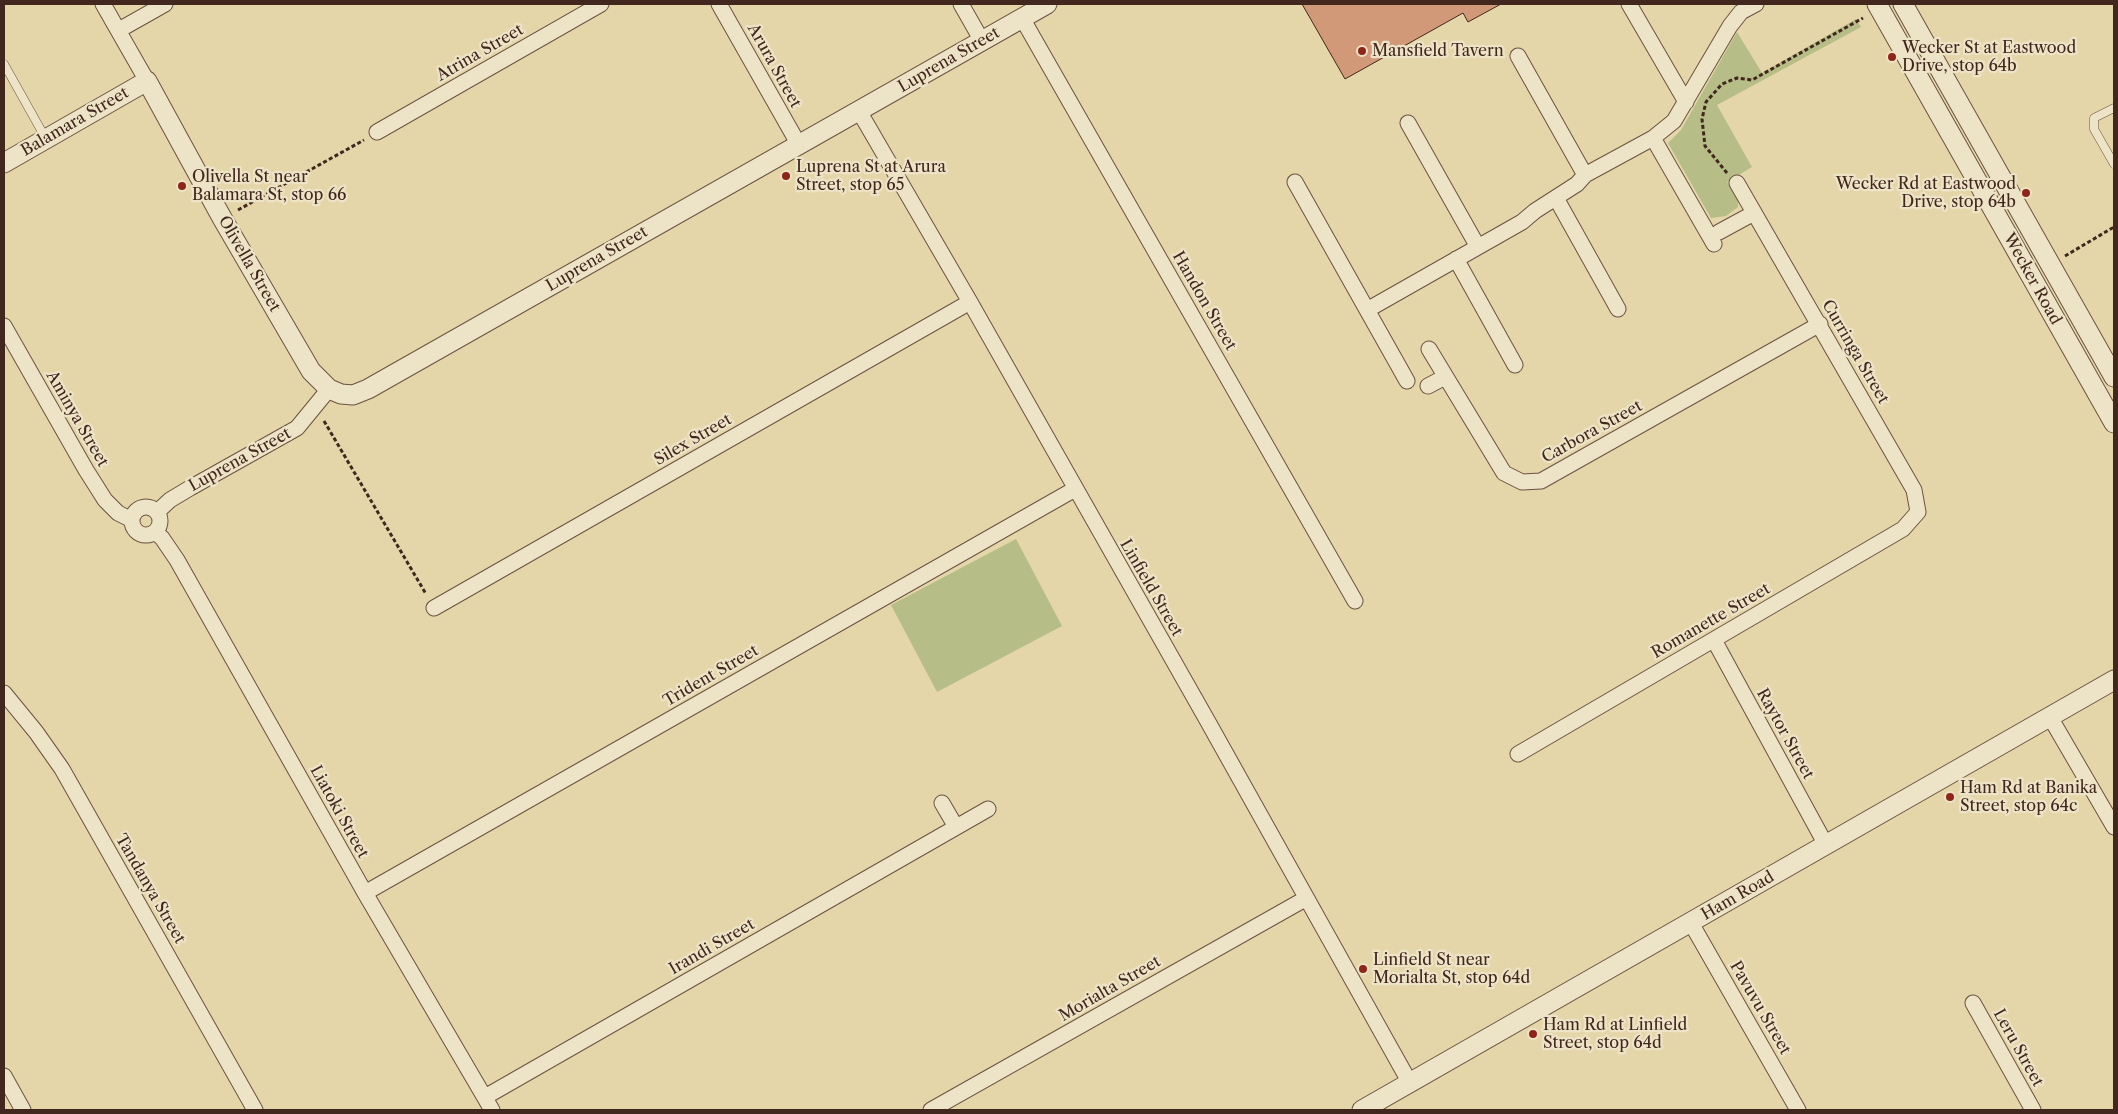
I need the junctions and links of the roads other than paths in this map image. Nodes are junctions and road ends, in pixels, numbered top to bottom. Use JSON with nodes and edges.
{"nodes":[{"id":1,"x":103,"y":4,"type":"edge"},
{"id":2,"x":166,"y":4,"type":"edge"},
{"id":3,"x":601,"y":4,"type":"edge"},
{"id":4,"x":719,"y":4,"type":"edge"},
{"id":5,"x":961,"y":4,"type":"edge"},
{"id":6,"x":1047,"y":4,"type":"edge"},
{"id":7,"x":1629,"y":4,"type":"edge"},
{"id":8,"x":1756,"y":4,"type":"edge"},
{"id":9,"x":1877,"y":4,"type":"edge"},
{"id":10,"x":1902,"y":4,"type":"edge"},
{"id":11,"x":1022,"y":18,"type":"junction"},
{"id":12,"x":119,"y":30,"type":"junction"},
{"id":13,"x":982,"y":41,"type":"junction"},
{"id":14,"x":1518,"y":56,"type":"dead end"},
{"id":15,"x":4,"y":64,"type":"edge"},
{"id":16,"x":147,"y":81,"type":"junction"},
{"id":17,"x":1686,"y":102,"type":"junction"},
{"id":18,"x":2114,"y":108,"type":"edge"},
{"id":19,"x":859,"y":111,"type":"junction"},
{"id":20,"x":1408,"y":123,"type":"dead end"},
{"id":21,"x":377,"y":132,"type":"road end"},
{"id":22,"x":1654,"y":138,"type":"junction"},
{"id":23,"x":46,"y":139,"type":"junction"},
{"id":24,"x":799,"y":145,"type":"junction"},
{"id":25,"x":4,"y":163,"type":"edge"},
{"id":26,"x":2114,"y":164,"type":"edge"},
{"id":27,"x":1585,"y":175,"type":"junction"},
{"id":28,"x":1295,"y":182,"type":"dead end"},
{"id":29,"x":1738,"y":183,"type":"road end"},
{"id":30,"x":1556,"y":198,"type":"junction"},
{"id":31,"x":1754,"y":213,"type":"junction"},
{"id":32,"x":1478,"y":247,"type":"junction"},
{"id":33,"x":1456,"y":259,"type":"junction"},
{"id":34,"x":970,"y":302,"type":"junction"},
{"id":35,"x":1618,"y":308,"type":"dead end"},
{"id":36,"x":1367,"y":310,"type":"junction"},
{"id":37,"x":1820,"y":324,"type":"junction"},
{"id":38,"x":4,"y":326,"type":"edge"},
{"id":39,"x":1429,"y":349,"type":"dead end"},
{"id":40,"x":2109,"y":357,"type":"edge"},
{"id":41,"x":1515,"y":365,"type":"dead end"},
{"id":42,"x":2084,"y":371,"type":"junction"},
{"id":43,"x":2114,"y":376,"type":"edge"},
{"id":44,"x":1445,"y":377,"type":"junction"},
{"id":45,"x":1407,"y":381,"type":"dead end"},
{"id":46,"x":1428,"y":386,"type":"dead end"},
{"id":47,"x":329,"y":389,"type":"junction"},
{"id":48,"x":2114,"y":423,"type":"edge"},
{"id":49,"x":1075,"y":489,"type":"junction"},
{"id":50,"x":157,"y":512,"type":"junction"},
{"id":51,"x":1918,"y":512,"type":"joint"},
{"id":52,"x":132,"y":520,"type":"junction"},
{"id":53,"x":155,"y":532,"type":"junction"},
{"id":54,"x":1355,"y":600,"type":"dead end"},
{"id":55,"x":434,"y":608,"type":"road end"},
{"id":56,"x":1714,"y":640,"type":"junction"},
{"id":57,"x":2114,"y":680,"type":"edge"},
{"id":58,"x":4,"y":693,"type":"edge"},
{"id":59,"x":2050,"y":717,"type":"junction"},
{"id":60,"x":1518,"y":754,"type":"dead end"},
{"id":61,"x":942,"y":804,"type":"dead end"},
{"id":62,"x":988,"y":809,"type":"dead end"},
{"id":63,"x":956,"y":827,"type":"junction"},
{"id":64,"x":2114,"y":827,"type":"edge"},
{"id":65,"x":1826,"y":845,"type":"junction"},
{"id":66,"x":365,"y":893,"type":"junction"},
{"id":67,"x":1305,"y":899,"type":"junction"},
{"id":68,"x":1691,"y":923,"type":"junction"},
{"id":69,"x":1973,"y":1002,"type":"dead end"},
{"id":70,"x":4,"y":1076,"type":"edge"},
{"id":71,"x":1410,"y":1084,"type":"junction"},
{"id":72,"x":485,"y":1097,"type":"junction"},
{"id":73,"x":23,"y":1110,"type":"edge"},
{"id":74,"x":255,"y":1110,"type":"edge"},
{"id":75,"x":492,"y":1110,"type":"edge"},
{"id":76,"x":931,"y":1110,"type":"edge"},
{"id":77,"x":1362,"y":1110,"type":"edge"},
{"id":78,"x":1798,"y":1110,"type":"edge"},
{"id":79,"x":2033,"y":1110,"type":"edge"}],
"edges":[{"from":1,"to":12,"type":"street","name":"Olivella Street"},
{"from":2,"to":12,"type":"street"},
{"from":3,"to":21,"type":"street","name":"Atrina Street"},
{"from":4,"to":24,"type":"street","name":"Arura Street"},
{"from":5,"to":13,"type":"street"},
{"from":6,"to":11,"type":"street","name":"Luprena Street"},
{"from":7,"to":17,"type":"street"},
{"from":8,"to":17,"type":"street"},
{"from":9,"to":42,"type":"street","name":"Wecker Road"},
{"from":10,"to":40,"type":"street","name":"Wecker Road"},
{"from":11,"to":13,"type":"street","name":"Luprena Street"},
{"from":11,"to":54,"type":"street","name":"Handon Street"},
{"from":12,"to":16,"type":"street","name":"Olivella Street"},
{"from":13,"to":19,"type":"street","name":"Luprena Street"},
{"from":14,"to":27,"type":"street"},
{"from":15,"to":23,"type":"lane"},
{"from":16,"to":23,"type":"street","name":"Balamara Street"},
{"from":16,"to":47,"type":"street","name":"Olivella Street"},
{"from":17,"to":22,"type":"street"},
{"from":18,"to":26,"type":"lane"},
{"from":19,"to":24,"type":"street","name":"Luprena Street"},
{"from":19,"to":34,"type":"street","name":"Linfield Street"},
{"from":20,"to":32,"type":"street"},
{"from":22,"to":27,"type":"street"},
{"from":22,"to":31,"type":"street"},
{"from":23,"to":25,"type":"street","name":"Balamara Street"},
{"from":24,"to":47,"type":"street","name":"Luprena Street"},
{"from":27,"to":30,"type":"street"},
{"from":28,"to":36,"type":"street"},
{"from":29,"to":31,"type":"street","name":"Curringa Street"},
{"from":30,"to":32,"type":"street"},
{"from":30,"to":35,"type":"street"},
{"from":31,"to":37,"type":"street","name":"Curringa Street"},
{"from":32,"to":33,"type":"street"},
{"from":33,"to":36,"type":"street"},
{"from":33,"to":41,"type":"street"},
{"from":34,"to":49,"type":"street","name":"Linfield Street"},
{"from":34,"to":55,"type":"street","name":"Silex Street"},
{"from":36,"to":45,"type":"street"},
{"from":37,"to":44,"type":"street","name":"Carbora Street"},
{"from":37,"to":51,"type":"street","name":"Curringa Street"},
{"from":38,"to":52,"type":"street","name":"Aminya Street"},
{"from":39,"to":44,"type":"street","name":"Carbora Street"},
{"from":40,"to":42,"type":"street"},
{"from":40,"to":43,"type":"street","name":"Wecker Road"},
{"from":42,"to":48,"type":"street","name":"Wecker Road"},
{"from":44,"to":46,"type":"street"},
{"from":47,"to":50,"type":"street","name":"Luprena Street"},
{"from":49,"to":66,"type":"street","name":"Trident Street"},
{"from":49,"to":67,"type":"street","name":"Linfield Street"},
{"from":50,"to":52,"type":"street"},
{"from":50,"to":53,"type":"street"},
{"from":51,"to":56,"type":"street","name":"Romanette Street"},
{"from":52,"to":53,"type":"street"},
{"from":53,"to":66,"type":"street","name":"Liatoki Street"},
{"from":56,"to":60,"type":"street","name":"Romanette Street"},
{"from":56,"to":65,"type":"street","name":"Raytor Street"},
{"from":57,"to":59,"type":"street","name":"Ham Road"},
{"from":58,"to":74,"type":"street","name":"Tandanya Street"},
{"from":59,"to":64,"type":"street"},
{"from":59,"to":65,"type":"street","name":"Ham Road"},
{"from":61,"to":63,"type":"street"},
{"from":62,"to":63,"type":"street","name":"Irandi Street"},
{"from":63,"to":72,"type":"street","name":"Irandi Street"},
{"from":65,"to":68,"type":"street","name":"Ham Road"},
{"from":66,"to":72,"type":"street","name":"Liatoki Street"},
{"from":67,"to":71,"type":"street","name":"Linfield Street"},
{"from":67,"to":76,"type":"street","name":"Morialta Street"},
{"from":68,"to":71,"type":"street","name":"Ham Road"},
{"from":68,"to":78,"type":"street","name":"Pavuvu Street"},
{"from":69,"to":79,"type":"street","name":"Leru Street"},
{"from":70,"to":73,"type":"street"},
{"from":71,"to":77,"type":"street","name":"Ham Road"},
{"from":72,"to":75,"type":"street","name":"Liatoki Street"}]}
